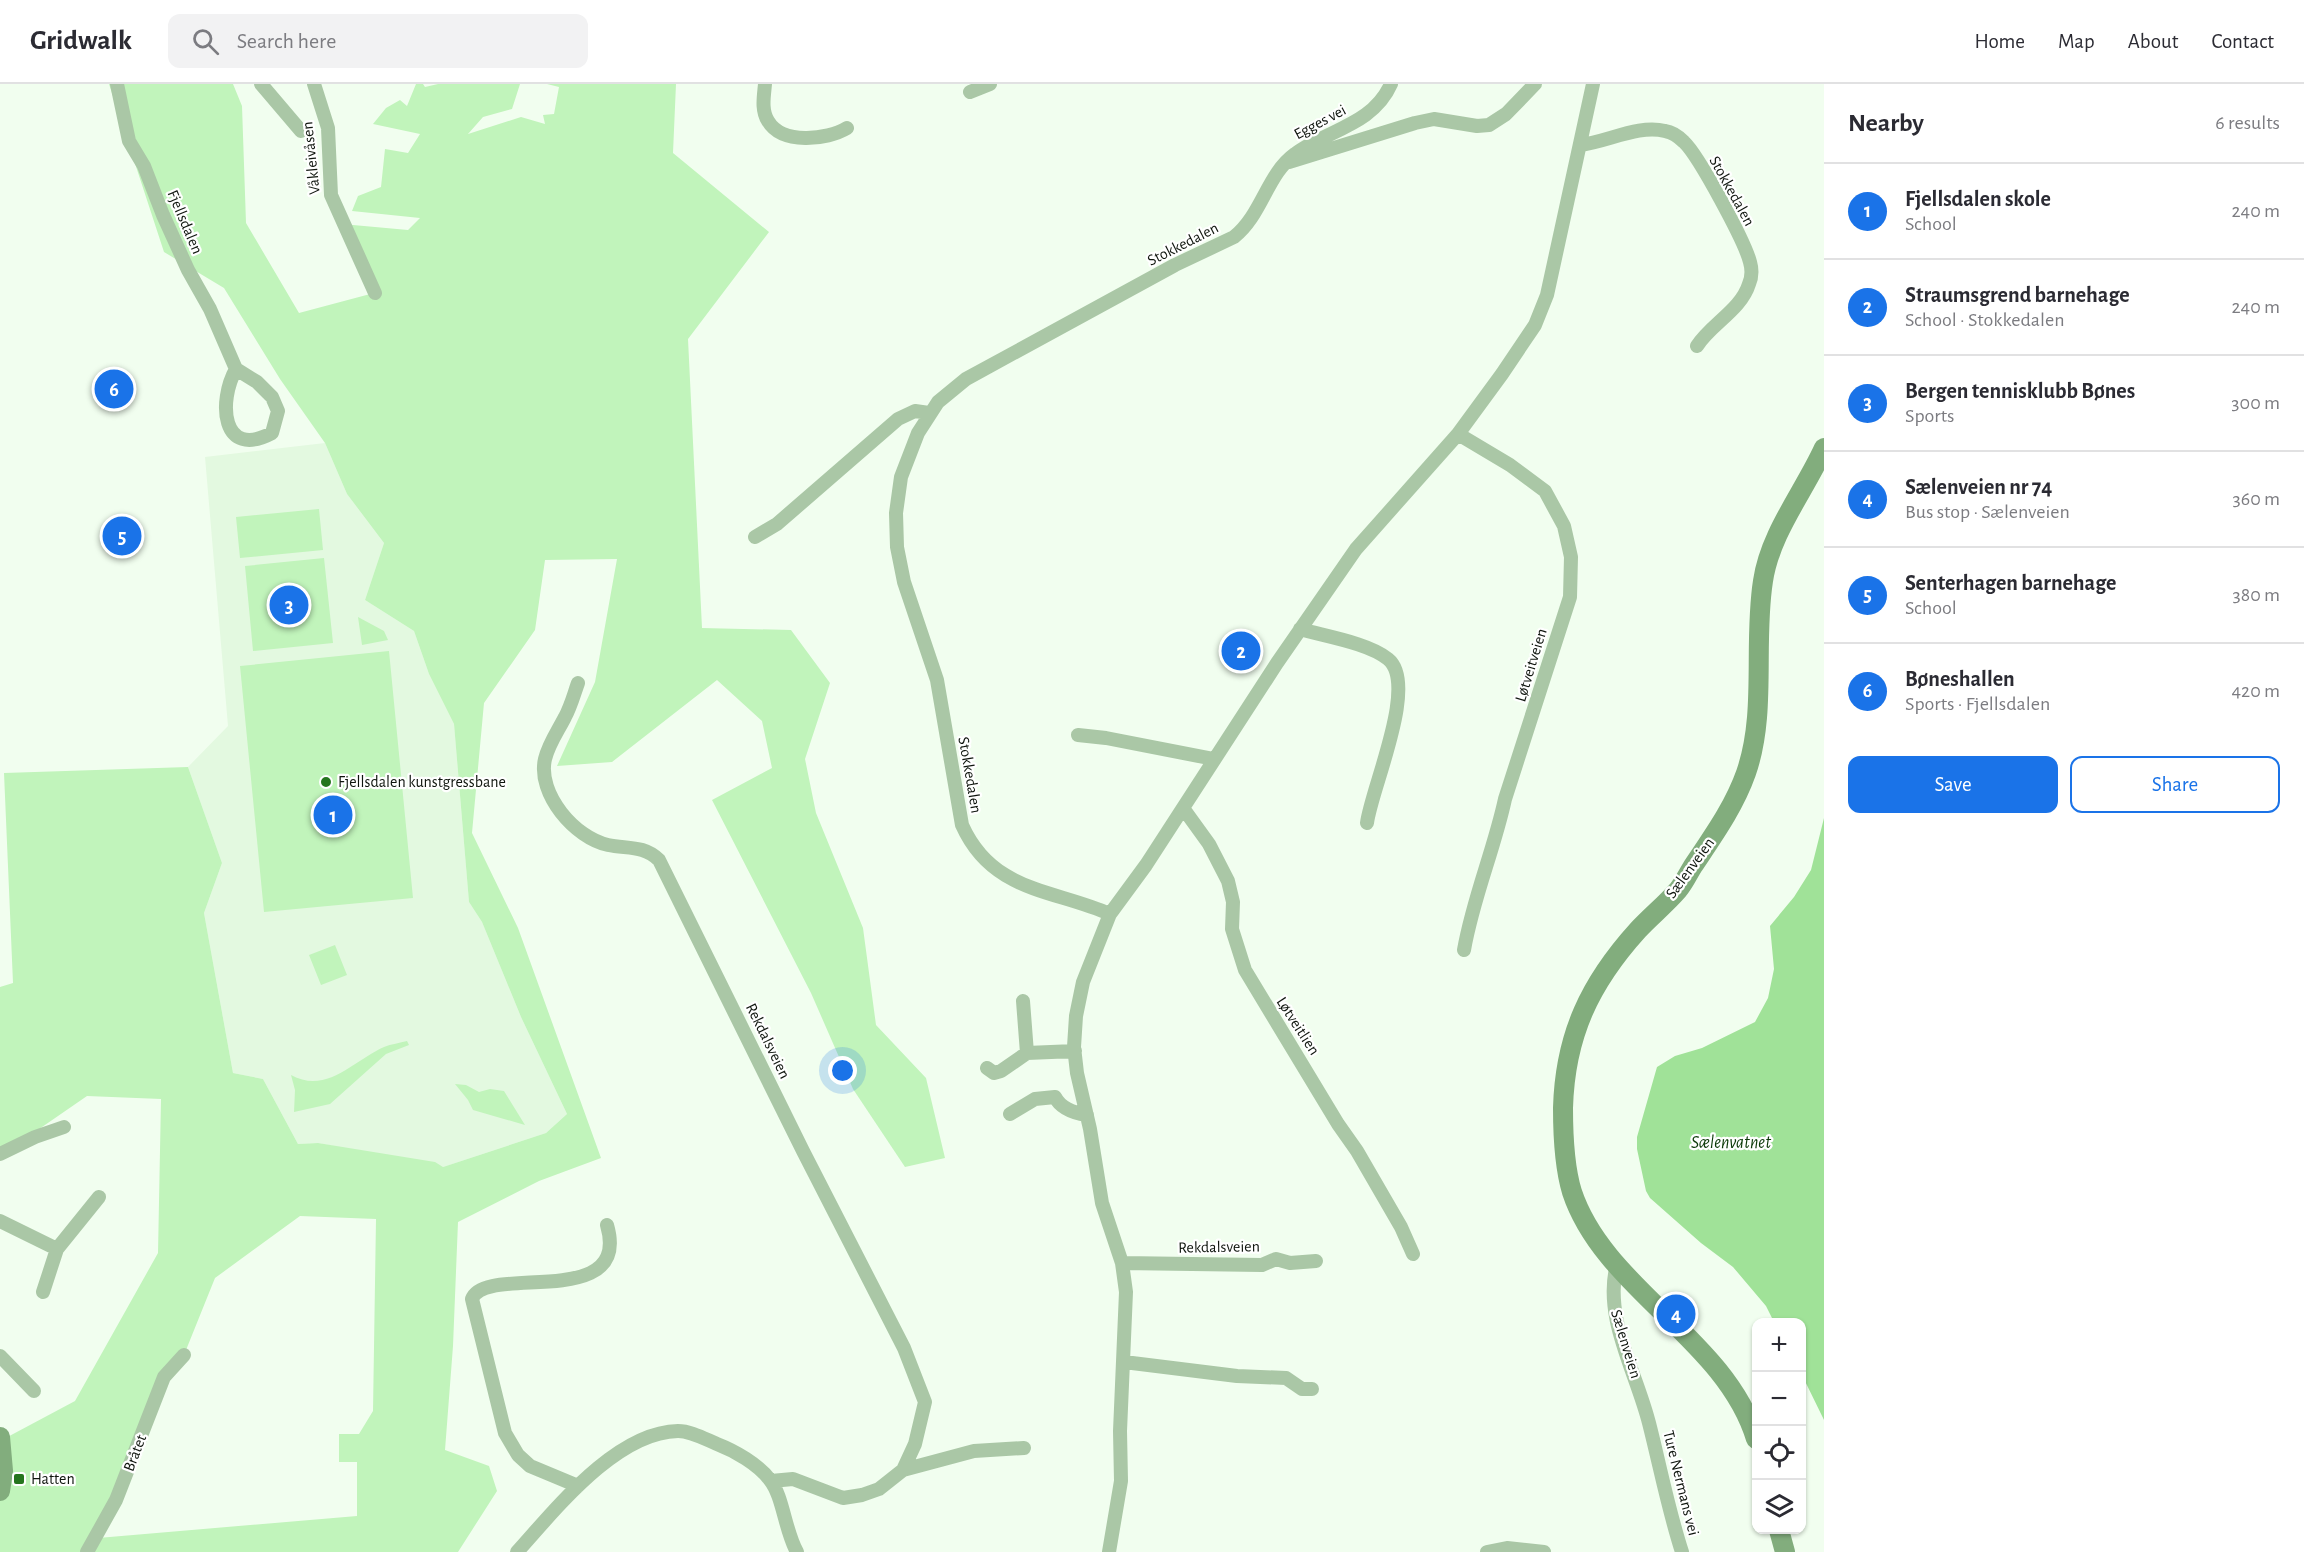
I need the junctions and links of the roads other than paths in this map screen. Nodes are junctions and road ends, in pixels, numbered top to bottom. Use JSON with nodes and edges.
{"nodes":[{"id":1,"x":117,"y":84,"type":"edge"},
{"id":2,"x":261,"y":84,"type":"edge"},
{"id":3,"x":314,"y":84,"type":"edge"},
{"id":4,"x":765,"y":84,"type":"edge"},
{"id":5,"x":990,"y":84,"type":"edge"},
{"id":6,"x":1391,"y":84,"type":"edge"},
{"id":7,"x":1535,"y":84,"type":"edge"},
{"id":8,"x":1593,"y":84,"type":"edge"},
{"id":9,"x":969,"y":92,"type":"dead end"},
{"id":10,"x":847,"y":128,"type":"dead end"},
{"id":11,"x":301,"y":131,"type":"dead end"},
{"id":12,"x":1580,"y":145,"type":"junction"},
{"id":13,"x":1287,"y":163,"type":"junction"},
{"id":14,"x":375,"y":293,"type":"dead end"},
{"id":15,"x":1696,"y":346,"type":"dead end"},
{"id":16,"x":236,"y":369,"type":"junction"},
{"id":17,"x":929,"y":413,"type":"junction"},
{"id":18,"x":1458,"y":434,"type":"junction"},
{"id":19,"x":1824,"y":448,"type":"edge"},
{"id":20,"x":755,"y":537,"type":"dead end"},
{"id":21,"x":1300,"y":629,"type":"junction"},
{"id":22,"x":578,"y":682,"type":"dead end"},
{"id":23,"x":1078,"y":735,"type":"dead end"},
{"id":24,"x":1215,"y":759,"type":"junction"},
{"id":25,"x":1183,"y":808,"type":"junction"},
{"id":26,"x":1367,"y":824,"type":"dead end"},
{"id":27,"x":1110,"y":914,"type":"junction"},
{"id":28,"x":1464,"y":950,"type":"dead end"},
{"id":29,"x":1023,"y":1001,"type":"dead end"},
{"id":30,"x":1075,"y":1051,"type":"junction"},
{"id":31,"x":1027,"y":1053,"type":"junction"},
{"id":32,"x":987,"y":1068,"type":"dead end"},
{"id":33,"x":1010,"y":1114,"type":"dead end"},
{"id":34,"x":1087,"y":1116,"type":"junction"},
{"id":35,"x":64,"y":1127,"type":"dead end"},
{"id":36,"x":0,"y":1154,"type":"edge"},
{"id":37,"x":99,"y":1197,"type":"dead end"},
{"id":38,"x":0,"y":1221,"type":"edge"},
{"id":39,"x":607,"y":1225,"type":"dead end"},
{"id":40,"x":57,"y":1249,"type":"junction"},
{"id":41,"x":1413,"y":1254,"type":"dead end"},
{"id":42,"x":1316,"y":1261,"type":"dead end"},
{"id":43,"x":1122,"y":1263,"type":"junction"},
{"id":44,"x":1617,"y":1264,"type":"junction"},
{"id":45,"x":43,"y":1292,"type":"dead end"},
{"id":46,"x":184,"y":1355,"type":"dead end"},
{"id":47,"x":0,"y":1356,"type":"edge"},
{"id":48,"x":1124,"y":1362,"type":"junction"},
{"id":49,"x":1312,"y":1389,"type":"dead end"},
{"id":50,"x":34,"y":1391,"type":"dead end"},
{"id":51,"x":1649,"y":1423,"type":"joint"},
{"id":52,"x":1752,"y":1429,"type":"edge"},
{"id":53,"x":0,"y":1437,"type":"edge"},
{"id":54,"x":1024,"y":1448,"type":"dead end"},
{"id":55,"x":903,"y":1470,"type":"junction"},
{"id":56,"x":771,"y":1481,"type":"junction"},
{"id":57,"x":578,"y":1486,"type":"junction"},
{"id":58,"x":0,"y":1491,"type":"edge"},
{"id":59,"x":1780,"y":1534,"type":"edge"},
{"id":60,"x":87,"y":1552,"type":"edge"},
{"id":61,"x":517,"y":1552,"type":"edge"},
{"id":62,"x":797,"y":1552,"type":"edge"},
{"id":63,"x":1108,"y":1552,"type":"edge"},
{"id":64,"x":1487,"y":1552,"type":"edge"},
{"id":65,"x":1544,"y":1552,"type":"edge"},
{"id":66,"x":1682,"y":1552,"type":"edge"},
{"id":67,"x":1785,"y":1552,"type":"edge"}],
"edges":[{"from":1,"to":16,"type":"street","name":"Fjellsdalen"},
{"from":2,"to":11,"type":"street","name":"Våkleivåsen"},
{"from":3,"to":14,"type":"street","name":"Våkleivåsen"},
{"from":4,"to":10,"type":"street"},
{"from":5,"to":9,"type":"street"},
{"from":6,"to":13,"type":"street","name":"Egges vei"},
{"from":7,"to":13,"type":"street"},
{"from":8,"to":12,"type":"street"},
{"from":12,"to":15,"type":"street","name":"Stokkedalen"},
{"from":12,"to":18,"type":"street"},
{"from":13,"to":17,"type":"street","name":"Stokkedalen"},
{"from":16,"to":16,"type":"street"},
{"from":17,"to":20,"type":"street"},
{"from":17,"to":27,"type":"street","name":"Stokkedalen"},
{"from":18,"to":21,"type":"street"},
{"from":18,"to":28,"type":"street","name":"Løtveitveien"},
{"from":19,"to":44,"type":"street","name":"Sælenveien"},
{"from":21,"to":24,"type":"street"},
{"from":21,"to":26,"type":"street"},
{"from":22,"to":55,"type":"street","name":"Rekdalsveien"},
{"from":23,"to":24,"type":"street"},
{"from":24,"to":25,"type":"street"},
{"from":25,"to":27,"type":"street"},
{"from":25,"to":41,"type":"street","name":"Løtveitlien"},
{"from":27,"to":30,"type":"street"},
{"from":29,"to":31,"type":"street"},
{"from":30,"to":31,"type":"street"},
{"from":30,"to":34,"type":"street"},
{"from":31,"to":32,"type":"street"},
{"from":33,"to":34,"type":"street"},
{"from":34,"to":43,"type":"street"},
{"from":35,"to":36,"type":"street"},
{"from":37,"to":40,"type":"street"},
{"from":38,"to":40,"type":"street"},
{"from":39,"to":57,"type":"street"},
{"from":40,"to":45,"type":"street"},
{"from":42,"to":43,"type":"street","name":"Rekdalsveien"},
{"from":43,"to":48,"type":"street"},
{"from":44,"to":51,"type":"street","name":"Sælenveien"},
{"from":44,"to":52,"type":"street","name":"Sælenveien"},
{"from":46,"to":60,"type":"street","name":"Bråtet"},
{"from":47,"to":50,"type":"street"},
{"from":48,"to":49,"type":"street"},
{"from":48,"to":63,"type":"street"},
{"from":51,"to":66,"type":"street","name":"Ture Nermans vei"},
{"from":53,"to":58,"type":"street"},
{"from":54,"to":55,"type":"street"},
{"from":55,"to":56,"type":"street"},
{"from":56,"to":57,"type":"street"},
{"from":56,"to":62,"type":"street"},
{"from":57,"to":61,"type":"street"},
{"from":59,"to":67,"type":"street"},
{"from":64,"to":65,"type":"street"}]}
